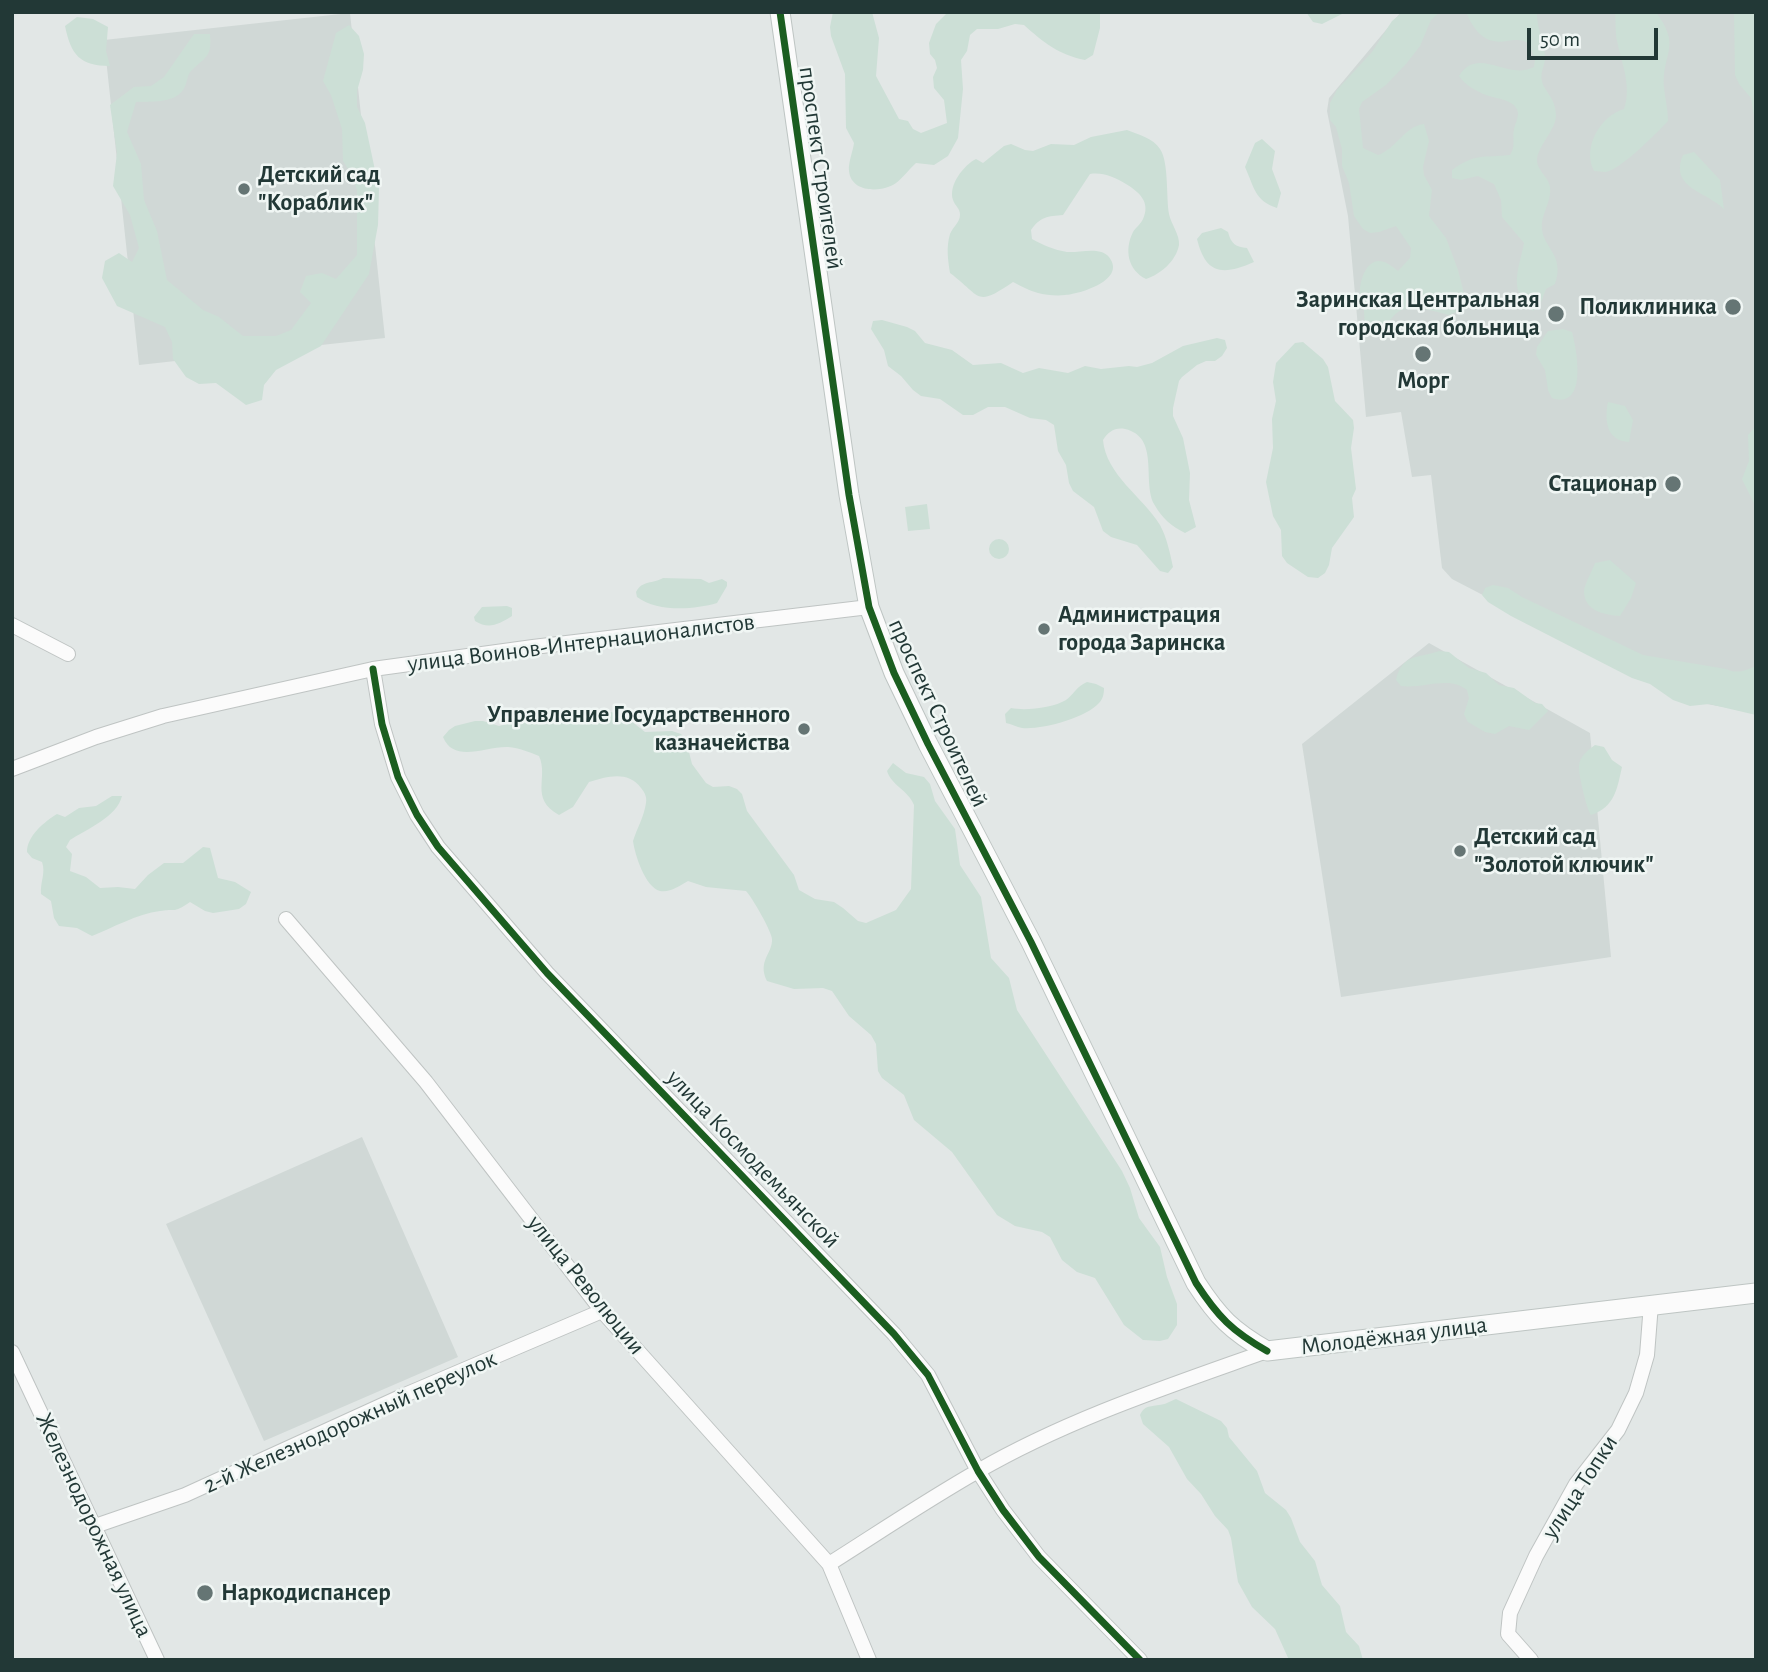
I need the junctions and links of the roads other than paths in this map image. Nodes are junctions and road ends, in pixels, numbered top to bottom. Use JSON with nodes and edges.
{"nodes":[{"id":1,"x":780,"y":12,"type":"edge"},
{"id":2,"x":869,"y":607,"type":"junction"},
{"id":3,"x":12,"y":625,"type":"edge"},
{"id":4,"x":68,"y":654,"type":"dead end"},
{"id":5,"x":373,"y":670,"type":"junction"},
{"id":6,"x":12,"y":769,"type":"edge"},
{"id":7,"x":286,"y":919,"type":"dead end"},
{"id":8,"x":1756,"y":1293,"type":"edge"},
{"id":9,"x":1651,"y":1304,"type":"junction"},
{"id":10,"x":602,"y":1311,"type":"junction"},
{"id":11,"x":1267,"y":1351,"type":"junction"},
{"id":12,"x":12,"y":1352,"type":"edge"},
{"id":13,"x":978,"y":1471,"type":"junction"},
{"id":14,"x":95,"y":1526,"type":"junction"},
{"id":15,"x":829,"y":1564,"type":"junction"},
{"id":16,"x":157,"y":1660,"type":"edge"},
{"id":17,"x":869,"y":1660,"type":"edge"},
{"id":18,"x":1140,"y":1660,"type":"edge"},
{"id":19,"x":1531,"y":1660,"type":"edge"}],
"edges":[{"from":1,"to":2,"type":"street","name":"проспект Строителей"},
{"from":2,"to":5,"type":"street","name":"улица Воинов-Интернационалистов"},
{"from":2,"to":11,"type":"street","name":"проспект Строителей"},
{"from":3,"to":4,"type":"street"},
{"from":5,"to":6,"type":"street","name":"улица Воинов-Интернационалистов"},
{"from":5,"to":13,"type":"street","name":"улица Космодемьянской"},
{"from":7,"to":10,"type":"street","name":"улица Революции"},
{"from":8,"to":9,"type":"street","name":"Молодёжная улица"},
{"from":9,"to":11,"type":"street","name":"Молодёжная улица"},
{"from":9,"to":19,"type":"street","name":"улица Топки"},
{"from":10,"to":14,"type":"street","name":"2-й Железнодорожный переулок"},
{"from":10,"to":15,"type":"street","name":"улица Революции"},
{"from":11,"to":13,"type":"street","name":"Молодёжная улица"},
{"from":12,"to":14,"type":"street","name":"Железнодорожная улица"},
{"from":13,"to":15,"type":"street","name":"Молодёжная улица"},
{"from":13,"to":18,"type":"street","name":"улица Космодемьянской"},
{"from":14,"to":16,"type":"street","name":"Железнодорожная улица"},
{"from":15,"to":17,"type":"street","name":"улица Революции"}]}
